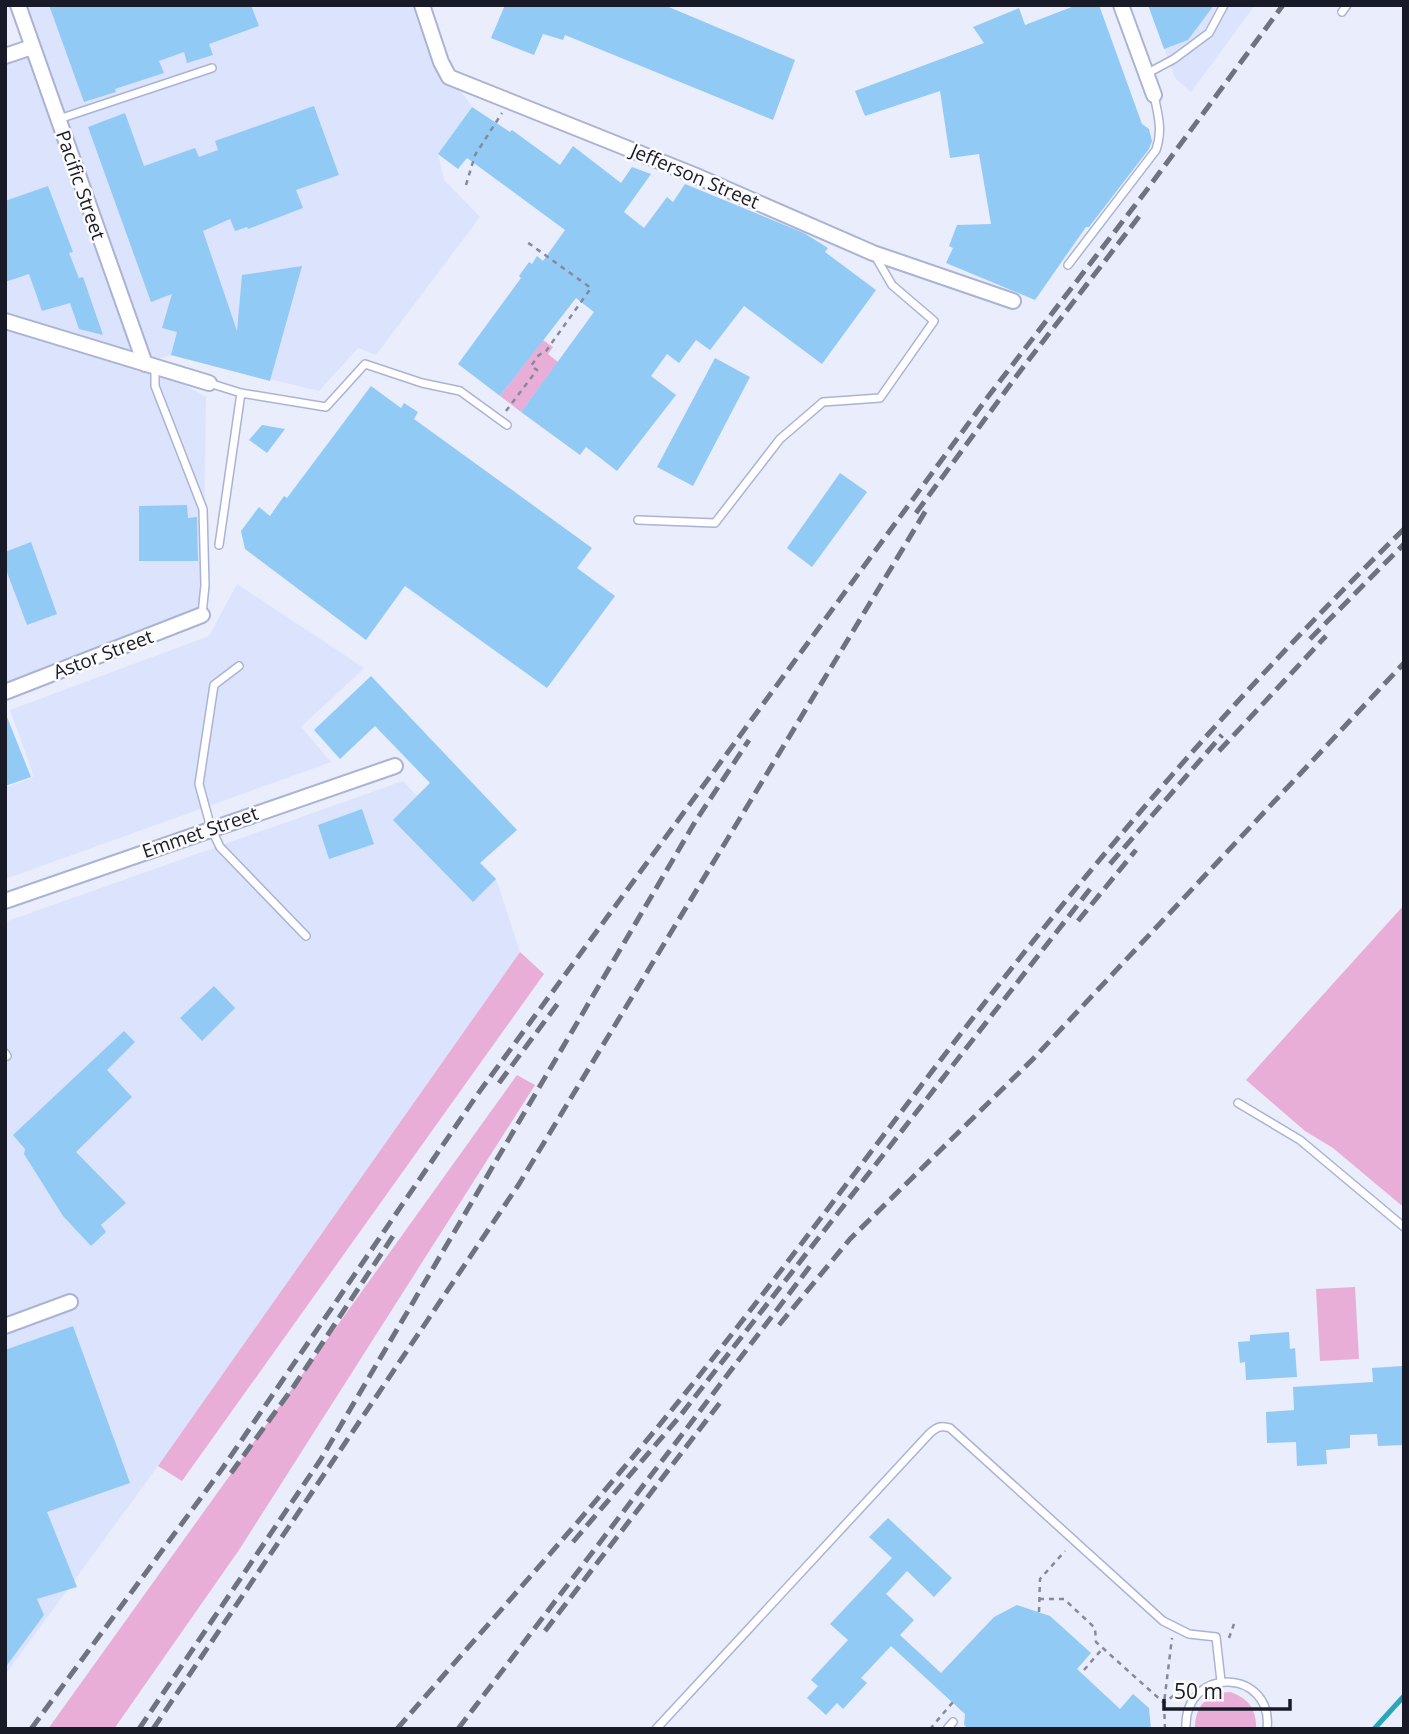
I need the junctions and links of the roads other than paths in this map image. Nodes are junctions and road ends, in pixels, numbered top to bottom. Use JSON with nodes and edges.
{"nodes":[{"id":1,"x":18,"y":5,"type":"edge"},
{"id":2,"x":422,"y":5,"type":"edge"},
{"id":3,"x":1121,"y":5,"type":"edge"},
{"id":4,"x":1224,"y":5,"type":"edge"},
{"id":5,"x":32,"y":47,"type":"junction"},
{"id":6,"x":5,"y":56,"type":"edge"},
{"id":7,"x":212,"y":68,"type":"dead end"},
{"id":8,"x":1146,"y":74,"type":"junction"},
{"id":9,"x":1154,"y":95,"type":"joint"},
{"id":10,"x":58,"y":119,"type":"junction"},
{"id":11,"x":873,"y":253,"type":"junction"},
{"id":12,"x":1068,"y":265,"type":"dead end"},
{"id":13,"x":1013,"y":301,"type":"dead end"},
{"id":14,"x":5,"y":321,"type":"edge"},
{"id":15,"x":150,"y":365,"type":"junction"},
{"id":16,"x":209,"y":383,"type":"joint"},
{"id":17,"x":242,"y":393,"type":"junction"},
{"id":18,"x":508,"y":425,"type":"dead end"},
{"id":19,"x":638,"y":520,"type":"dead end"},
{"id":20,"x":219,"y":545,"type":"dead end"},
{"id":21,"x":201,"y":615,"type":"joint"},
{"id":22,"x":239,"y":666,"type":"dead end"},
{"id":23,"x":5,"y":692,"type":"edge"},
{"id":24,"x":395,"y":766,"type":"dead end"},
{"id":25,"x":211,"y":828,"type":"junction"},
{"id":26,"x":5,"y":901,"type":"edge"},
{"id":27,"x":306,"y":936,"type":"dead end"},
{"id":28,"x":1238,"y":1103,"type":"dead end"},
{"id":29,"x":1404,"y":1227,"type":"edge"},
{"id":30,"x":70,"y":1302,"type":"dead end"},
{"id":31,"x":5,"y":1326,"type":"edge"},
{"id":32,"x":1221,"y":1681,"type":"junction"},
{"id":33,"x":953,"y":1722,"type":"dead end"},
{"id":34,"x":656,"y":1729,"type":"edge"},
{"id":35,"x":947,"y":1729,"type":"edge"},
{"id":36,"x":1186,"y":1729,"type":"edge"},
{"id":37,"x":1267,"y":1729,"type":"edge"}],
"edges":[{"from":1,"to":5,"type":"street","name":"Pacific Street"},
{"from":2,"to":11,"type":"street","name":"Jefferson Street"},
{"from":3,"to":8,"type":"street"},
{"from":4,"to":8,"type":"lane"},
{"from":5,"to":6,"type":"street"},
{"from":5,"to":10,"type":"street","name":"Pacific Street"},
{"from":7,"to":10,"type":"lane"},
{"from":8,"to":9,"type":"street"},
{"from":9,"to":12,"type":"lane"},
{"from":10,"to":15,"type":"street","name":"Pacific Street"},
{"from":11,"to":13,"type":"street","name":"Jefferson Street"},
{"from":11,"to":19,"type":"lane"},
{"from":14,"to":15,"type":"street"},
{"from":15,"to":16,"type":"street"},
{"from":15,"to":21,"type":"lane"},
{"from":16,"to":17,"type":"lane"},
{"from":17,"to":18,"type":"lane"},
{"from":17,"to":20,"type":"lane"},
{"from":21,"to":23,"type":"street","name":"Astor Street"},
{"from":22,"to":25,"type":"lane"},
{"from":24,"to":25,"type":"street","name":"Emmet Street"},
{"from":25,"to":26,"type":"street","name":"Emmet Street"},
{"from":25,"to":27,"type":"lane"},
{"from":28,"to":29,"type":"lane"},
{"from":30,"to":31,"type":"street"},
{"from":32,"to":34,"type":"lane"},
{"from":32,"to":36,"type":"lane"},
{"from":32,"to":37,"type":"lane"},
{"from":33,"to":35,"type":"lane"}]}
